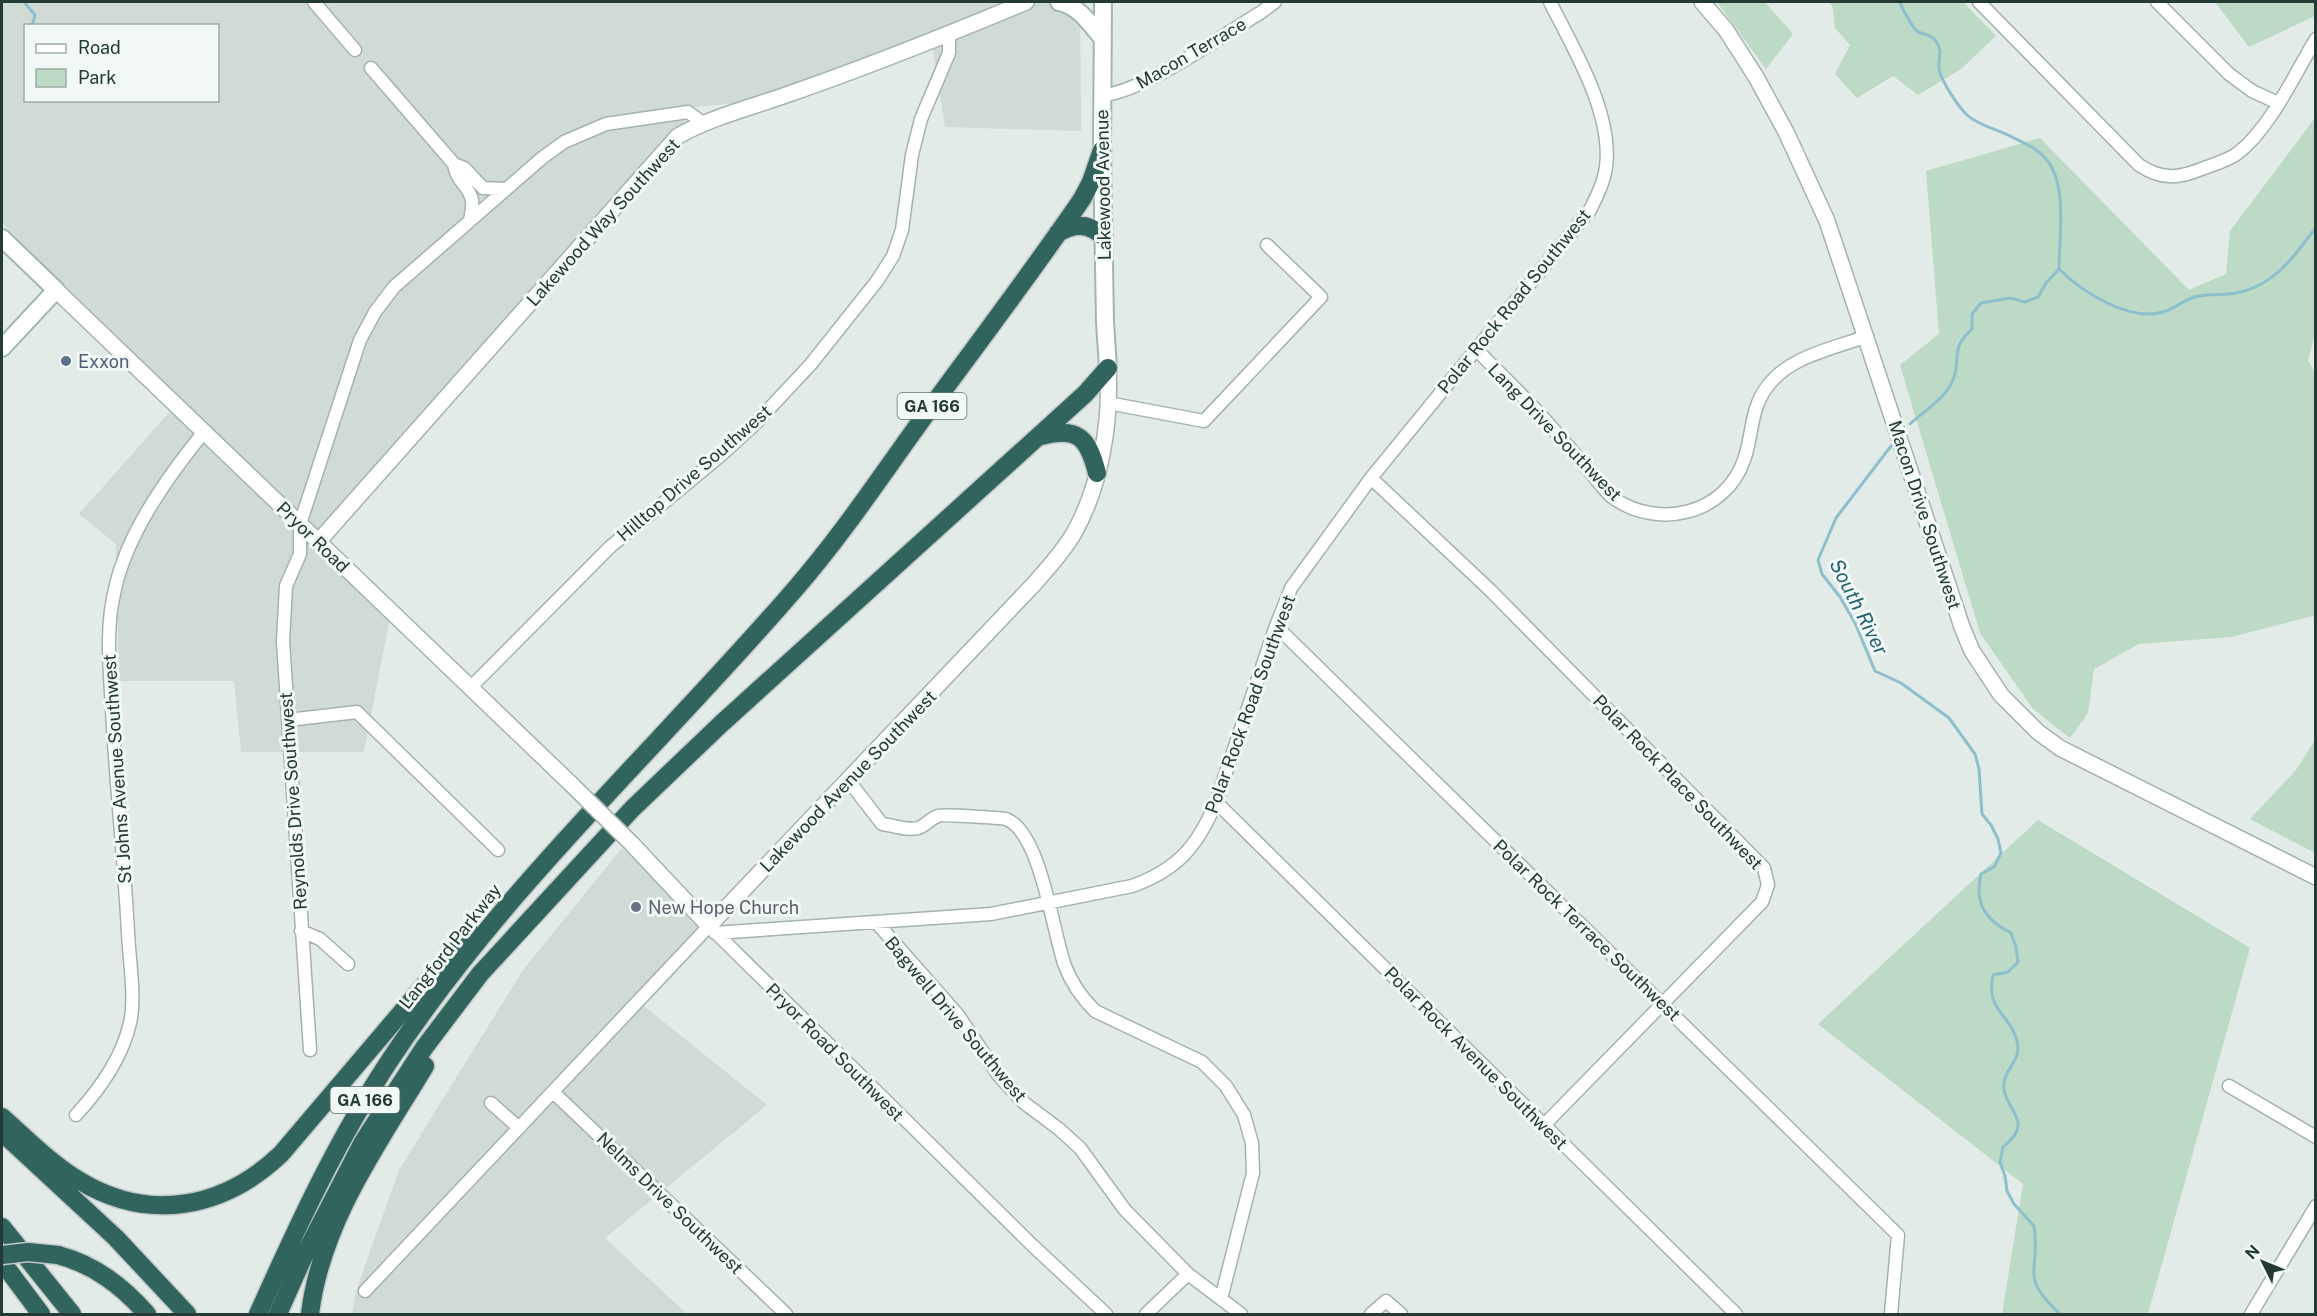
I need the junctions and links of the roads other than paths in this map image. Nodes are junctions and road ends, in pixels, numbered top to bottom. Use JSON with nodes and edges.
{"nodes":[{"id":1,"x":314,"y":2,"type":"edge"},
{"id":2,"x":1026,"y":2,"type":"edge"},
{"id":3,"x":1059,"y":2,"type":"edge"},
{"id":4,"x":1102,"y":2,"type":"edge"},
{"id":5,"x":1275,"y":2,"type":"edge"},
{"id":6,"x":1550,"y":2,"type":"edge"},
{"id":7,"x":1702,"y":2,"type":"edge"},
{"id":8,"x":1979,"y":2,"type":"edge"},
{"id":9,"x":2157,"y":2,"type":"edge"},
{"id":10,"x":949,"y":34,"type":"junction"},
{"id":11,"x":1102,"y":38,"type":"junction"},
{"id":12,"x":2316,"y":39,"type":"edge"},
{"id":13,"x":356,"y":50,"type":"dead end"},
{"id":14,"x":371,"y":68,"type":"dead end"},
{"id":15,"x":1102,"y":95,"type":"junction"},
{"id":16,"x":2278,"y":103,"type":"junction"},
{"id":17,"x":703,"y":123,"type":"junction"},
{"id":18,"x":1102,"y":150,"type":"junction"},
{"id":19,"x":454,"y":164,"type":"junction"},
{"id":20,"x":506,"y":189,"type":"junction"},
{"id":21,"x":470,"y":220,"type":"junction"},
{"id":22,"x":1058,"y":233,"type":"junction"},
{"id":23,"x":1104,"y":237,"type":"junction"},
{"id":24,"x":2,"y":238,"type":"edge"},
{"id":25,"x":1267,"y":245,"type":"dead end"},
{"id":26,"x":56,"y":290,"type":"junction"},
{"id":27,"x":1867,"y":336,"type":"junction"},
{"id":28,"x":2,"y":348,"type":"edge"},
{"id":29,"x":1476,"y":349,"type":"junction"},
{"id":30,"x":1108,"y":368,"type":"junction"},
{"id":31,"x":1108,"y":404,"type":"junction"},
{"id":32,"x":204,"y":432,"type":"junction"},
{"id":33,"x":1039,"y":437,"type":"junction"},
{"id":34,"x":1097,"y":473,"type":"junction"},
{"id":35,"x":1371,"y":478,"type":"junction"},
{"id":36,"x":300,"y":524,"type":"junction"},
{"id":37,"x":318,"y":542,"type":"junction"},
{"id":38,"x":300,"y":554,"type":"junction"},
{"id":39,"x":1276,"y":626,"type":"junction"},
{"id":40,"x":470,"y":688,"type":"junction"},
{"id":41,"x":288,"y":720,"type":"junction"},
{"id":42,"x":849,"y":781,"type":"junction"},
{"id":43,"x":571,"y":784,"type":"joint"},
{"id":44,"x":1216,"y":802,"type":"junction"},
{"id":45,"x":498,"y":850,"type":"dead end"},
{"id":46,"x":544,"y":863,"type":"junction"},
{"id":47,"x":2316,"y":877,"type":"edge"},
{"id":48,"x":1049,"y":903,"type":"junction"},
{"id":49,"x":876,"y":922,"type":"junction"},
{"id":50,"x":712,"y":930,"type":"junction"},
{"id":51,"x":301,"y":931,"type":"junction"},
{"id":52,"x":348,"y":964,"type":"dead end"},
{"id":53,"x":480,"y":974,"type":"junction"},
{"id":54,"x":1663,"y":1005,"type":"junction"},
{"id":55,"x":310,"y":1050,"type":"dead end"},
{"id":56,"x":2229,"y":1086,"type":"dead end"},
{"id":57,"x":553,"y":1092,"type":"junction"},
{"id":58,"x":491,"y":1103,"type":"dead end"},
{"id":59,"x":76,"y":1115,"type":"dead end"},
{"id":60,"x":2,"y":1117,"type":"edge"},
{"id":61,"x":1544,"y":1125,"type":"junction"},
{"id":62,"x":519,"y":1128,"type":"junction"},
{"id":63,"x":2,"y":1132,"type":"edge"},
{"id":64,"x":2316,"y":1137,"type":"edge"},
{"id":65,"x":2316,"y":1206,"type":"edge"},
{"id":66,"x":2,"y":1227,"type":"edge"},
{"id":67,"x":2,"y":1255,"type":"edge"},
{"id":68,"x":2,"y":1262,"type":"edge"},
{"id":69,"x":1188,"y":1274,"type":"junction"},
{"id":70,"x":365,"y":1291,"type":"dead end"},
{"id":71,"x":1221,"y":1299,"type":"junction"},
{"id":72,"x":41,"y":1314,"type":"edge"},
{"id":73,"x":72,"y":1314,"type":"edge"},
{"id":74,"x":147,"y":1314,"type":"edge"},
{"id":75,"x":188,"y":1314,"type":"edge"},
{"id":76,"x":258,"y":1314,"type":"edge"},
{"id":77,"x":278,"y":1314,"type":"edge"},
{"id":78,"x":310,"y":1314,"type":"edge"},
{"id":79,"x":786,"y":1314,"type":"edge"},
{"id":80,"x":1106,"y":1314,"type":"edge"},
{"id":81,"x":1146,"y":1314,"type":"edge"},
{"id":82,"x":1241,"y":1314,"type":"edge"},
{"id":83,"x":1371,"y":1314,"type":"edge"},
{"id":84,"x":1401,"y":1314,"type":"edge"},
{"id":85,"x":1737,"y":1314,"type":"edge"},
{"id":86,"x":1891,"y":1314,"type":"edge"},
{"id":87,"x":2251,"y":1314,"type":"edge"}],
"edges":[{"from":1,"to":13,"type":"street"},
{"from":2,"to":10,"type":"street","name":"Lakewood Way Southwest"},
{"from":3,"to":11,"type":"main road"},
{"from":4,"to":11,"type":"main road","name":"Lakewood Avenue"},
{"from":5,"to":15,"type":"street","name":"Macon Terrace"},
{"from":6,"to":29,"type":"street","name":"Polar Rock Road Southwest"},
{"from":7,"to":27,"type":"street","name":"Macon Drive Southwest"},
{"from":8,"to":16,"type":"street"},
{"from":9,"to":16,"type":"street"},
{"from":10,"to":17,"type":"street","name":"Lakewood Way Southwest"},
{"from":10,"to":40,"type":"street","name":"Hilltop Drive Southwest"},
{"from":11,"to":15,"type":"main road","name":"Lakewood Avenue"},
{"from":12,"to":16,"type":"street"},
{"from":14,"to":19,"type":"street"},
{"from":15,"to":18,"type":"main road","name":"Lakewood Avenue"},
{"from":17,"to":20,"type":"street"},
{"from":17,"to":37,"type":"street","name":"Lakewood Way Southwest"},
{"from":18,"to":22,"type":"highway","number":"GA 166"},
{"from":18,"to":23,"type":"main road","name":"Lakewood Avenue"},
{"from":19,"to":20,"type":"street"},
{"from":19,"to":21,"type":"street"},
{"from":20,"to":21,"type":"street"},
{"from":21,"to":36,"type":"street"},
{"from":22,"to":23,"type":"highway"},
{"from":22,"to":46,"type":"highway","name":"Langford Parkway","number":"GA 166"},
{"from":23,"to":30,"type":"main road","name":"Lakewood Avenue"},
{"from":24,"to":26,"type":"main road"},
{"from":25,"to":31,"type":"street"},
{"from":26,"to":28,"type":"main road"},
{"from":26,"to":32,"type":"street","name":"Pryor Road"},
{"from":27,"to":29,"type":"street","name":"Lang Drive Southwest"},
{"from":27,"to":47,"type":"street","name":"Macon Drive Southwest"},
{"from":29,"to":35,"type":"street","name":"Polar Rock Road Southwest"},
{"from":30,"to":31,"type":"street","name":"Lakewood Avenue Southwest"},
{"from":30,"to":33,"type":"highway"},
{"from":31,"to":34,"type":"street","name":"Lakewood Avenue Southwest"},
{"from":32,"to":36,"type":"street","name":"Pryor Road"},
{"from":32,"to":59,"type":"street","name":"St Johns Avenue Southwest"},
{"from":33,"to":34,"type":"highway"},
{"from":33,"to":53,"type":"highway","number":"GA 166"},
{"from":34,"to":42,"type":"street","name":"Lakewood Avenue Southwest"},
{"from":35,"to":39,"type":"street","name":"Polar Rock Road Southwest"},
{"from":35,"to":54,"type":"street","name":"Polar Rock Place Southwest"},
{"from":36,"to":37,"type":"street","name":"Pryor Road"},
{"from":36,"to":38,"type":"street"},
{"from":37,"to":38,"type":"street","name":"Lakewood Way Southwest"},
{"from":37,"to":40,"type":"street","name":"Pryor Road"},
{"from":38,"to":41,"type":"street","name":"Reynolds Drive Southwest"},
{"from":39,"to":44,"type":"street","name":"Polar Rock Road Southwest"},
{"from":39,"to":54,"type":"street","name":"Polar Rock Terrace Southwest"},
{"from":40,"to":43,"type":"street","name":"Pryor Road"},
{"from":41,"to":45,"type":"street"},
{"from":41,"to":51,"type":"street","name":"Reynolds Drive Southwest"},
{"from":42,"to":48,"type":"street"},
{"from":42,"to":50,"type":"street","name":"Lakewood Avenue Southwest"},
{"from":43,"to":50,"type":"street","name":"Pryor Road Southwest","bridge":true},
{"from":44,"to":48,"type":"street","name":"Polar Rock Road Southwest"},
{"from":44,"to":61,"type":"street","name":"Polar Rock Avenue Southwest"},
{"from":46,"to":60,"type":"highway"},
{"from":46,"to":76,"type":"highway","name":"Langford Parkway","number":"GA 166"},
{"from":48,"to":49,"type":"street","name":"Polar Rock Road Southwest"},
{"from":48,"to":71,"type":"street"},
{"from":49,"to":50,"type":"street","name":"Polar Rock Road Southwest"},
{"from":49,"to":69,"type":"street","name":"Bagwell Drive Southwest"},
{"from":50,"to":57,"type":"street","name":"Lakewood Avenue Southwest"},
{"from":50,"to":80,"type":"street","name":"Pryor Road Southwest"},
{"from":51,"to":52,"type":"street"},
{"from":51,"to":55,"type":"street","name":"Reynolds Drive Southwest"},
{"from":53,"to":77,"type":"highway","number":"GA 166"},
{"from":53,"to":78,"type":"highway"},
{"from":54,"to":61,"type":"street","name":"Polar Rock Place Southwest"},
{"from":54,"to":86,"type":"street","name":"Polar Rock Terrace Southwest"},
{"from":56,"to":64,"type":"street"},
{"from":57,"to":62,"type":"street","name":"Lakewood Avenue Southwest"},
{"from":57,"to":79,"type":"street","name":"Nelms Drive Southwest"},
{"from":58,"to":62,"type":"street"},
{"from":61,"to":85,"type":"street","name":"Polar Rock Avenue Southwest"},
{"from":62,"to":70,"type":"street","name":"Lakewood Avenue Southwest"},
{"from":63,"to":75,"type":"highway"},
{"from":65,"to":87,"type":"street"},
{"from":66,"to":73,"type":"highway"},
{"from":67,"to":74,"type":"highway","bridge":true},
{"from":68,"to":72,"type":"highway"},
{"from":69,"to":71,"type":"street","name":"Bagwell Drive Southwest"},
{"from":69,"to":81,"type":"street"},
{"from":71,"to":82,"type":"street","name":"Bagwell Drive Southwest"},
{"from":83,"to":84,"type":"street"}]}
